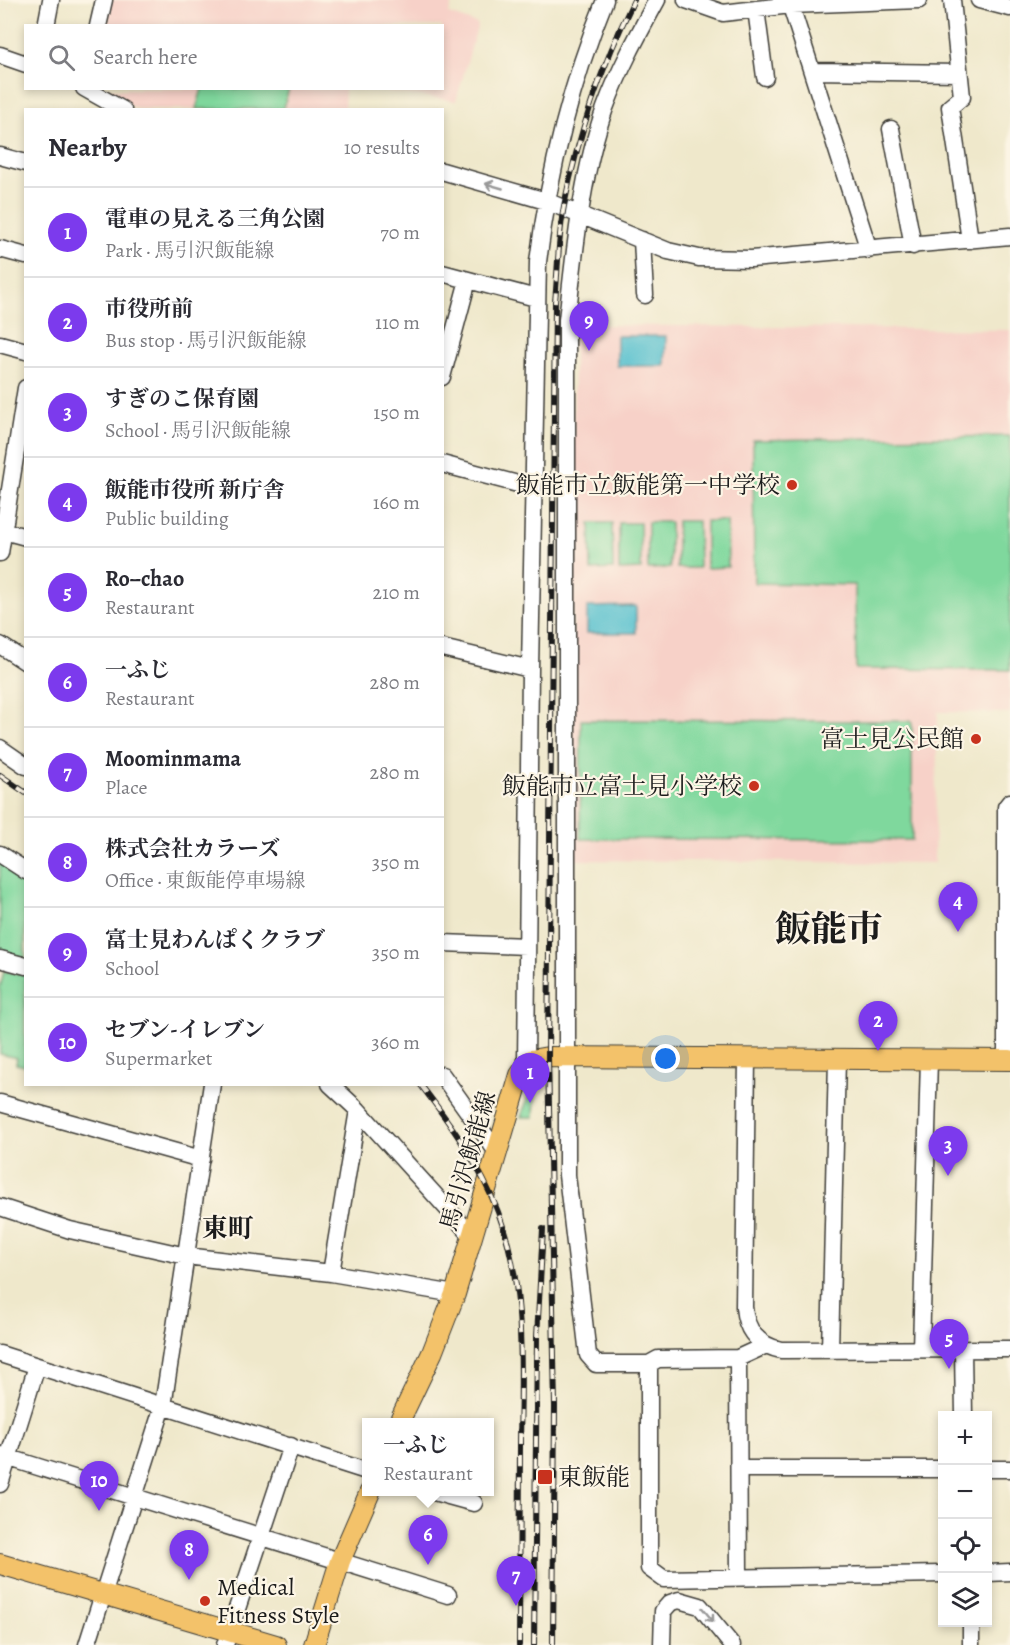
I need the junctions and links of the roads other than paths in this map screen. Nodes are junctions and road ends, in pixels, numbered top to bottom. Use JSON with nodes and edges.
{"nodes":[{"id":1,"x":51,"y":0,"type":"edge"},
{"id":2,"x":104,"y":0,"type":"edge"},
{"id":3,"x":605,"y":0,"type":"edge"},
{"id":4,"x":657,"y":0,"type":"edge"},
{"id":5,"x":686,"y":0,"type":"edge"},
{"id":6,"x":919,"y":0,"type":"edge"},
{"id":7,"x":952,"y":0,"type":"edge"},
{"id":8,"x":979,"y":0,"type":"edge"},
{"id":9,"x":790,"y":2,"type":"edge"},
{"id":10,"x":1010,"y":8,"type":"edge"},
{"id":11,"x":756,"y":9,"type":"junction"},
{"id":12,"x":46,"y":24,"type":"edge"},
{"id":13,"x":98,"y":24,"type":"edge"},
{"id":14,"x":0,"y":55,"type":"edge"},
{"id":15,"x":24,"y":63,"type":"edge"},
{"id":16,"x":813,"y":71,"type":"junction"},
{"id":17,"x":959,"y":73,"type":"junction"},
{"id":18,"x":765,"y":77,"type":"dead end"},
{"id":19,"x":88,"y":90,"type":"edge"},
{"id":20,"x":120,"y":108,"type":"edge"},
{"id":21,"x":891,"y":129,"type":"dead end"},
{"id":22,"x":0,"y":156,"type":"edge"},
{"id":23,"x":24,"y":162,"type":"edge"},
{"id":24,"x":444,"y":172,"type":"edge"},
{"id":25,"x":546,"y":201,"type":"junction"},
{"id":26,"x":580,"y":213,"type":"junction"},
{"id":27,"x":1010,"y":236,"type":"edge"},
{"id":28,"x":642,"y":240,"type":"junction"},
{"id":29,"x":970,"y":240,"type":"junction"},
{"id":30,"x":913,"y":246,"type":"junction"},
{"id":31,"x":0,"y":249,"type":"edge"},
{"id":32,"x":869,"y":250,"type":"junction"},
{"id":33,"x":24,"y":255,"type":"edge"},
{"id":34,"x":444,"y":274,"type":"edge"},
{"id":35,"x":468,"y":280,"type":"junction"},
{"id":36,"x":645,"y":295,"type":"dead end"},
{"id":37,"x":536,"y":298,"type":"junction"},
{"id":38,"x":0,"y":344,"type":"edge"},
{"id":39,"x":24,"y":350,"type":"edge"},
{"id":40,"x":444,"y":368,"type":"edge"},
{"id":41,"x":24,"y":400,"type":"edge"},
{"id":42,"x":444,"y":465,"type":"edge"},
{"id":43,"x":533,"y":488,"type":"junction"},
{"id":44,"x":2,"y":531,"type":"edge"},
{"id":45,"x":24,"y":536,"type":"edge"},
{"id":46,"x":0,"y":553,"type":"edge"},
{"id":47,"x":0,"y":645,"type":"edge"},
{"id":48,"x":444,"y":648,"type":"edge"},
{"id":49,"x":24,"y":661,"type":"edge"},
{"id":50,"x":530,"y":669,"type":"junction"},
{"id":51,"x":0,"y":748,"type":"edge"},
{"id":52,"x":24,"y":765,"type":"edge"},
{"id":53,"x":1010,"y":802,"type":"edge"},
{"id":54,"x":0,"y":854,"type":"edge"},
{"id":55,"x":24,"y":870,"type":"edge"},
{"id":56,"x":444,"y":944,"type":"edge"},
{"id":57,"x":527,"y":946,"type":"junction"},
{"id":58,"x":0,"y":959,"type":"edge"},
{"id":59,"x":24,"y":965,"type":"edge"},
{"id":60,"x":566,"y":1057,"type":"junction"},
{"id":61,"x":747,"y":1058,"type":"junction"},
{"id":62,"x":837,"y":1059,"type":"junction"},
{"id":63,"x":929,"y":1059,"type":"junction"},
{"id":64,"x":1008,"y":1060,"type":"edge"},
{"id":65,"x":526,"y":1064,"type":"junction"},
{"id":66,"x":444,"y":1078,"type":"edge"},
{"id":67,"x":212,"y":1086,"type":"edge"},
{"id":68,"x":332,"y":1086,"type":"edge"},
{"id":69,"x":0,"y":1103,"type":"edge"},
{"id":70,"x":358,"y":1110,"type":"junction"},
{"id":71,"x":497,"y":1152,"type":"junction"},
{"id":72,"x":201,"y":1159,"type":"junction"},
{"id":73,"x":0,"y":1207,"type":"edge"},
{"id":74,"x":472,"y":1236,"type":"junction"},
{"id":75,"x":186,"y":1256,"type":"junction"},
{"id":76,"x":331,"y":1273,"type":"junction"},
{"id":77,"x":455,"y":1294,"type":"junction"},
{"id":78,"x":764,"y":1346,"type":"junction"},
{"id":79,"x":921,"y":1349,"type":"junction"},
{"id":80,"x":963,"y":1349,"type":"junction"},
{"id":81,"x":1010,"y":1349,"type":"edge"},
{"id":82,"x":830,"y":1350,"type":"junction"},
{"id":83,"x":0,"y":1354,"type":"edge"},
{"id":84,"x":738,"y":1358,"type":"junction"},
{"id":85,"x":649,"y":1364,"type":"junction"},
{"id":86,"x":38,"y":1366,"type":"junction"},
{"id":87,"x":163,"y":1406,"type":"junction"},
{"id":88,"x":964,"y":1411,"type":"edge"},
{"id":89,"x":401,"y":1418,"type":"edge"},
{"id":90,"x":291,"y":1446,"type":"junction"},
{"id":91,"x":4,"y":1456,"type":"edge"},
{"id":92,"x":740,"y":1468,"type":"junction"},
{"id":93,"x":938,"y":1468,"type":"edge"},
{"id":94,"x":992,"y":1468,"type":"edge"},
{"id":95,"x":1010,"y":1468,"type":"edge"},
{"id":96,"x":362,"y":1470,"type":"edge"},
{"id":97,"x":0,"y":1484,"type":"edge"},
{"id":98,"x":368,"y":1496,"type":"edge"},
{"id":99,"x":451,"y":1496,"type":"edge"},
{"id":100,"x":134,"y":1498,"type":"junction"},
{"id":101,"x":474,"y":1503,"type":"dead end"},
{"id":102,"x":262,"y":1537,"type":"junction"},
{"id":103,"x":340,"y":1561,"type":"junction"},
{"id":104,"x":0,"y":1564,"type":"edge"},
{"id":105,"x":1010,"y":1572,"type":"edge"},
{"id":106,"x":992,"y":1573,"type":"edge"},
{"id":107,"x":938,"y":1574,"type":"edge"},
{"id":108,"x":739,"y":1578,"type":"junction"},
{"id":109,"x":664,"y":1579,"type":"junction"},
{"id":110,"x":104,"y":1593,"type":"junction"},
{"id":111,"x":448,"y":1595,"type":"dead end"},
{"id":112,"x":670,"y":1603,"type":"junction"},
{"id":113,"x":971,"y":1627,"type":"edge"},
{"id":114,"x":228,"y":1638,"type":"edge"},
{"id":115,"x":87,"y":1645,"type":"edge"},
{"id":116,"x":276,"y":1645,"type":"edge"},
{"id":117,"x":314,"y":1645,"type":"edge"},
{"id":118,"x":662,"y":1645,"type":"edge"},
{"id":119,"x":732,"y":1645,"type":"edge"},
{"id":120,"x":971,"y":1645,"type":"edge"}],
"edges":[{"from":1,"to":12,"type":"street"},
{"from":2,"to":13,"type":"street"},
{"from":3,"to":25,"type":"street"},
{"from":4,"to":26,"type":"street"},
{"from":5,"to":11,"type":"street"},
{"from":6,"to":9,"type":"street"},
{"from":7,"to":17,"type":"street"},
{"from":8,"to":10,"type":"street"},
{"from":9,"to":11,"type":"street"},
{"from":9,"to":16,"type":"street"},
{"from":11,"to":18,"type":"street"},
{"from":14,"to":15,"type":"street"},
{"from":16,"to":17,"type":"street"},
{"from":16,"to":32,"type":"street"},
{"from":17,"to":29,"type":"street"},
{"from":19,"to":20,"type":"street"},
{"from":21,"to":30,"type":"street"},
{"from":22,"to":23,"type":"street"},
{"from":25,"to":24,"type":"street","one_way":true},
{"from":25,"to":26,"type":"street"},
{"from":25,"to":37,"type":"street"},
{"from":26,"to":28,"type":"street"},
{"from":26,"to":60,"type":"street"},
{"from":27,"to":29,"type":"street"},
{"from":28,"to":32,"type":"street"},
{"from":28,"to":36,"type":"street"},
{"from":29,"to":30,"type":"street"},
{"from":30,"to":32,"type":"street"},
{"from":31,"to":33,"type":"street"},
{"from":34,"to":35,"type":"street"},
{"from":35,"to":37,"type":"street"},
{"from":35,"to":40,"type":"street"},
{"from":37,"to":43,"type":"street"},
{"from":38,"to":39,"type":"street"},
{"from":41,"to":44,"type":"street"},
{"from":42,"to":43,"type":"street"},
{"from":43,"to":50,"type":"street"},
{"from":44,"to":45,"type":"street"},
{"from":44,"to":46,"type":"street"},
{"from":47,"to":49,"type":"street"},
{"from":48,"to":50,"type":"street"},
{"from":50,"to":57,"type":"street"},
{"from":51,"to":52,"type":"street"},
{"from":53,"to":64,"type":"street"},
{"from":54,"to":55,"type":"street"},
{"from":56,"to":57,"type":"street"},
{"from":57,"to":65,"type":"street"},
{"from":58,"to":59,"type":"street"},
{"from":60,"to":61,"type":"main road"},
{"from":60,"to":65,"type":"main road"},
{"from":60,"to":85,"type":"street"},
{"from":61,"to":62,"type":"main road"},
{"from":61,"to":78,"type":"street"},
{"from":62,"to":63,"type":"main road"},
{"from":62,"to":82,"type":"street"},
{"from":63,"to":64,"type":"main road"},
{"from":63,"to":79,"type":"street"},
{"from":65,"to":71,"type":"main road","name":"馬引沢飯能線"},
{"from":66,"to":71,"type":"street"},
{"from":67,"to":72,"type":"street"},
{"from":68,"to":70,"type":"street"},
{"from":69,"to":72,"type":"street"},
{"from":70,"to":74,"type":"street"},
{"from":70,"to":76,"type":"street"},
{"from":71,"to":74,"type":"main road","name":"馬引沢飯能線"},
{"from":72,"to":75,"type":"street"},
{"from":73,"to":75,"type":"street"},
{"from":74,"to":77,"type":"main road","name":"馬引沢飯能線"},
{"from":75,"to":76,"type":"street"},
{"from":75,"to":87,"type":"street"},
{"from":76,"to":77,"type":"street"},
{"from":77,"to":89,"type":"main road","name":"馬引沢飯能線"},
{"from":78,"to":82,"type":"street"},
{"from":78,"to":84,"type":"street"},
{"from":79,"to":80,"type":"street"},
{"from":79,"to":82,"type":"street"},
{"from":80,"to":81,"type":"street"},
{"from":80,"to":88,"type":"street"},
{"from":83,"to":86,"type":"street"},
{"from":84,"to":85,"type":"street"},
{"from":84,"to":92,"type":"street"},
{"from":85,"to":109,"type":"street"},
{"from":86,"to":87,"type":"street"},
{"from":86,"to":91,"type":"street"},
{"from":87,"to":90,"type":"street"},
{"from":87,"to":100,"type":"street"},
{"from":90,"to":96,"type":"street"},
{"from":90,"to":102,"type":"street"},
{"from":91,"to":97,"type":"street"},
{"from":91,"to":100,"type":"street"},
{"from":92,"to":93,"type":"street"},
{"from":92,"to":108,"type":"street"},
{"from":94,"to":95,"type":"street"},
{"from":98,"to":103,"type":"main road"},
{"from":99,"to":101,"type":"street"},
{"from":100,"to":102,"type":"street"},
{"from":100,"to":110,"type":"street"},
{"from":102,"to":103,"type":"street"},
{"from":102,"to":114,"type":"street"},
{"from":103,"to":111,"type":"street"},
{"from":103,"to":117,"type":"main road"},
{"from":104,"to":110,"type":"main road"},
{"from":105,"to":106,"type":"street"},
{"from":107,"to":108,"type":"street"},
{"from":108,"to":109,"type":"street"},
{"from":109,"to":112,"type":"street"},
{"from":110,"to":114,"type":"main road"},
{"from":110,"to":115,"type":"street"},
{"from":112,"to":118,"type":"street"},
{"from":112,"to":119,"type":"street","one_way":true},
{"from":113,"to":120,"type":"street"},
{"from":114,"to":116,"type":"main road"}]}
